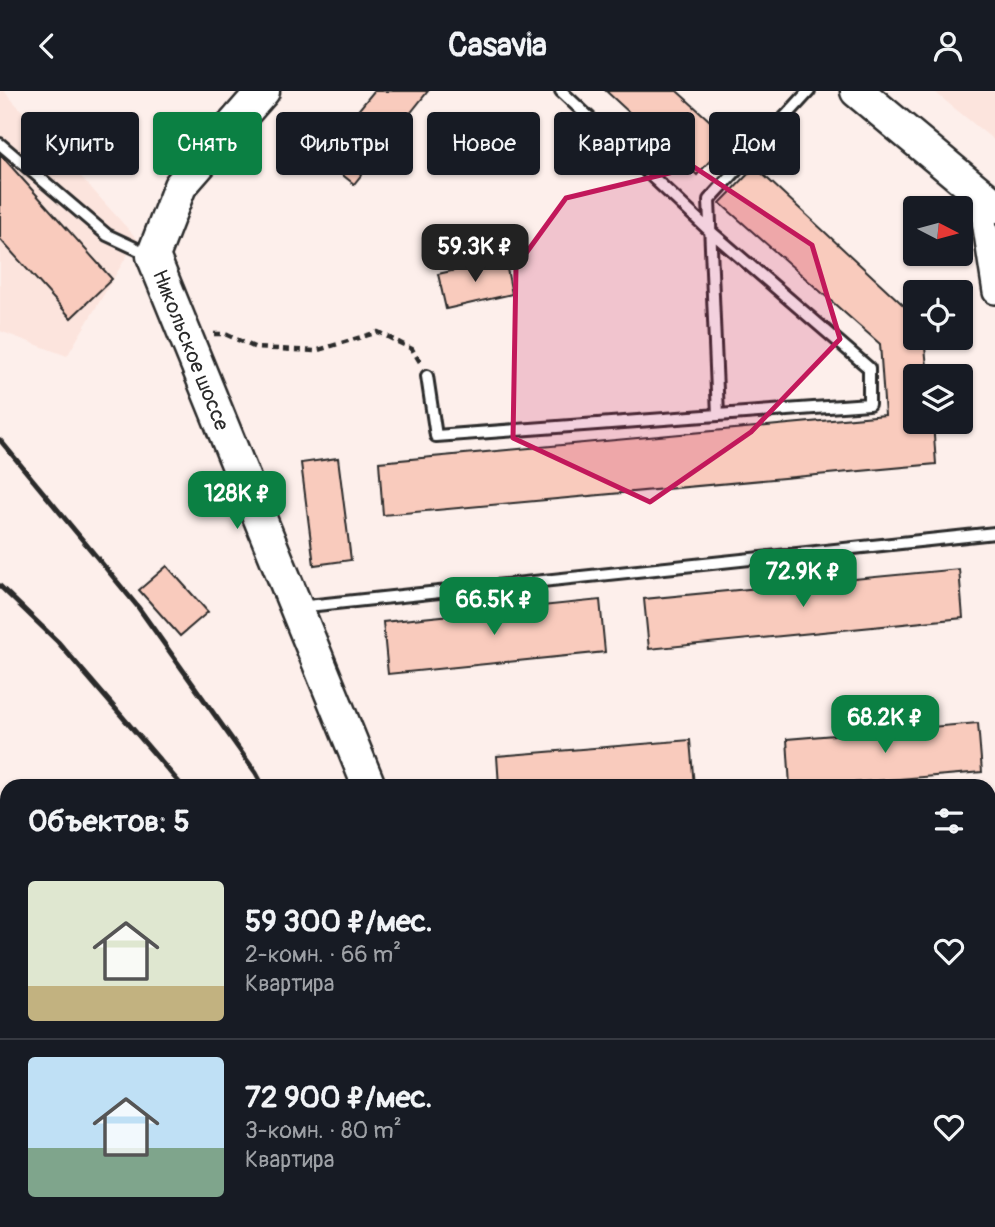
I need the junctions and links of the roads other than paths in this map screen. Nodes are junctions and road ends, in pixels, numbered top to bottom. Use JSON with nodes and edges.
{"nodes":[{"id":1,"x":263,"y":91,"type":"edge"},
{"id":2,"x":561,"y":91,"type":"edge"},
{"id":3,"x":808,"y":91,"type":"edge"},
{"id":4,"x":857,"y":91,"type":"edge"},
{"id":5,"x":0,"y":144,"type":"edge"},
{"id":6,"x":988,"y":200,"type":"edge"},
{"id":7,"x":710,"y":231,"type":"junction"},
{"id":8,"x":153,"y":256,"type":"junction"},
{"id":9,"x":995,"y":292,"type":"edge"},
{"id":10,"x":427,"y":376,"type":"road end"},
{"id":11,"x":718,"y":415,"type":"junction"},
{"id":12,"x":995,"y":533,"type":"edge"},
{"id":13,"x":296,"y":607,"type":"junction"},
{"id":14,"x":366,"y":779,"type":"edge"}],
"edges":[{"from":1,"to":8,"type":"street","name":"Никольское шоссе"},
{"from":2,"to":7,"type":"lane"},
{"from":3,"to":7,"type":"lane"},
{"from":4,"to":6,"type":"street"},
{"from":5,"to":8,"type":"lane"},
{"from":6,"to":9,"type":"street"},
{"from":7,"to":11,"type":"lane"},
{"from":7,"to":11,"type":"lane"},
{"from":8,"to":13,"type":"street","name":"Никольское шоссе"},
{"from":10,"to":11,"type":"lane"},
{"from":12,"to":13,"type":"lane"},
{"from":13,"to":14,"type":"street","name":"Никольское шоссе"}]}
